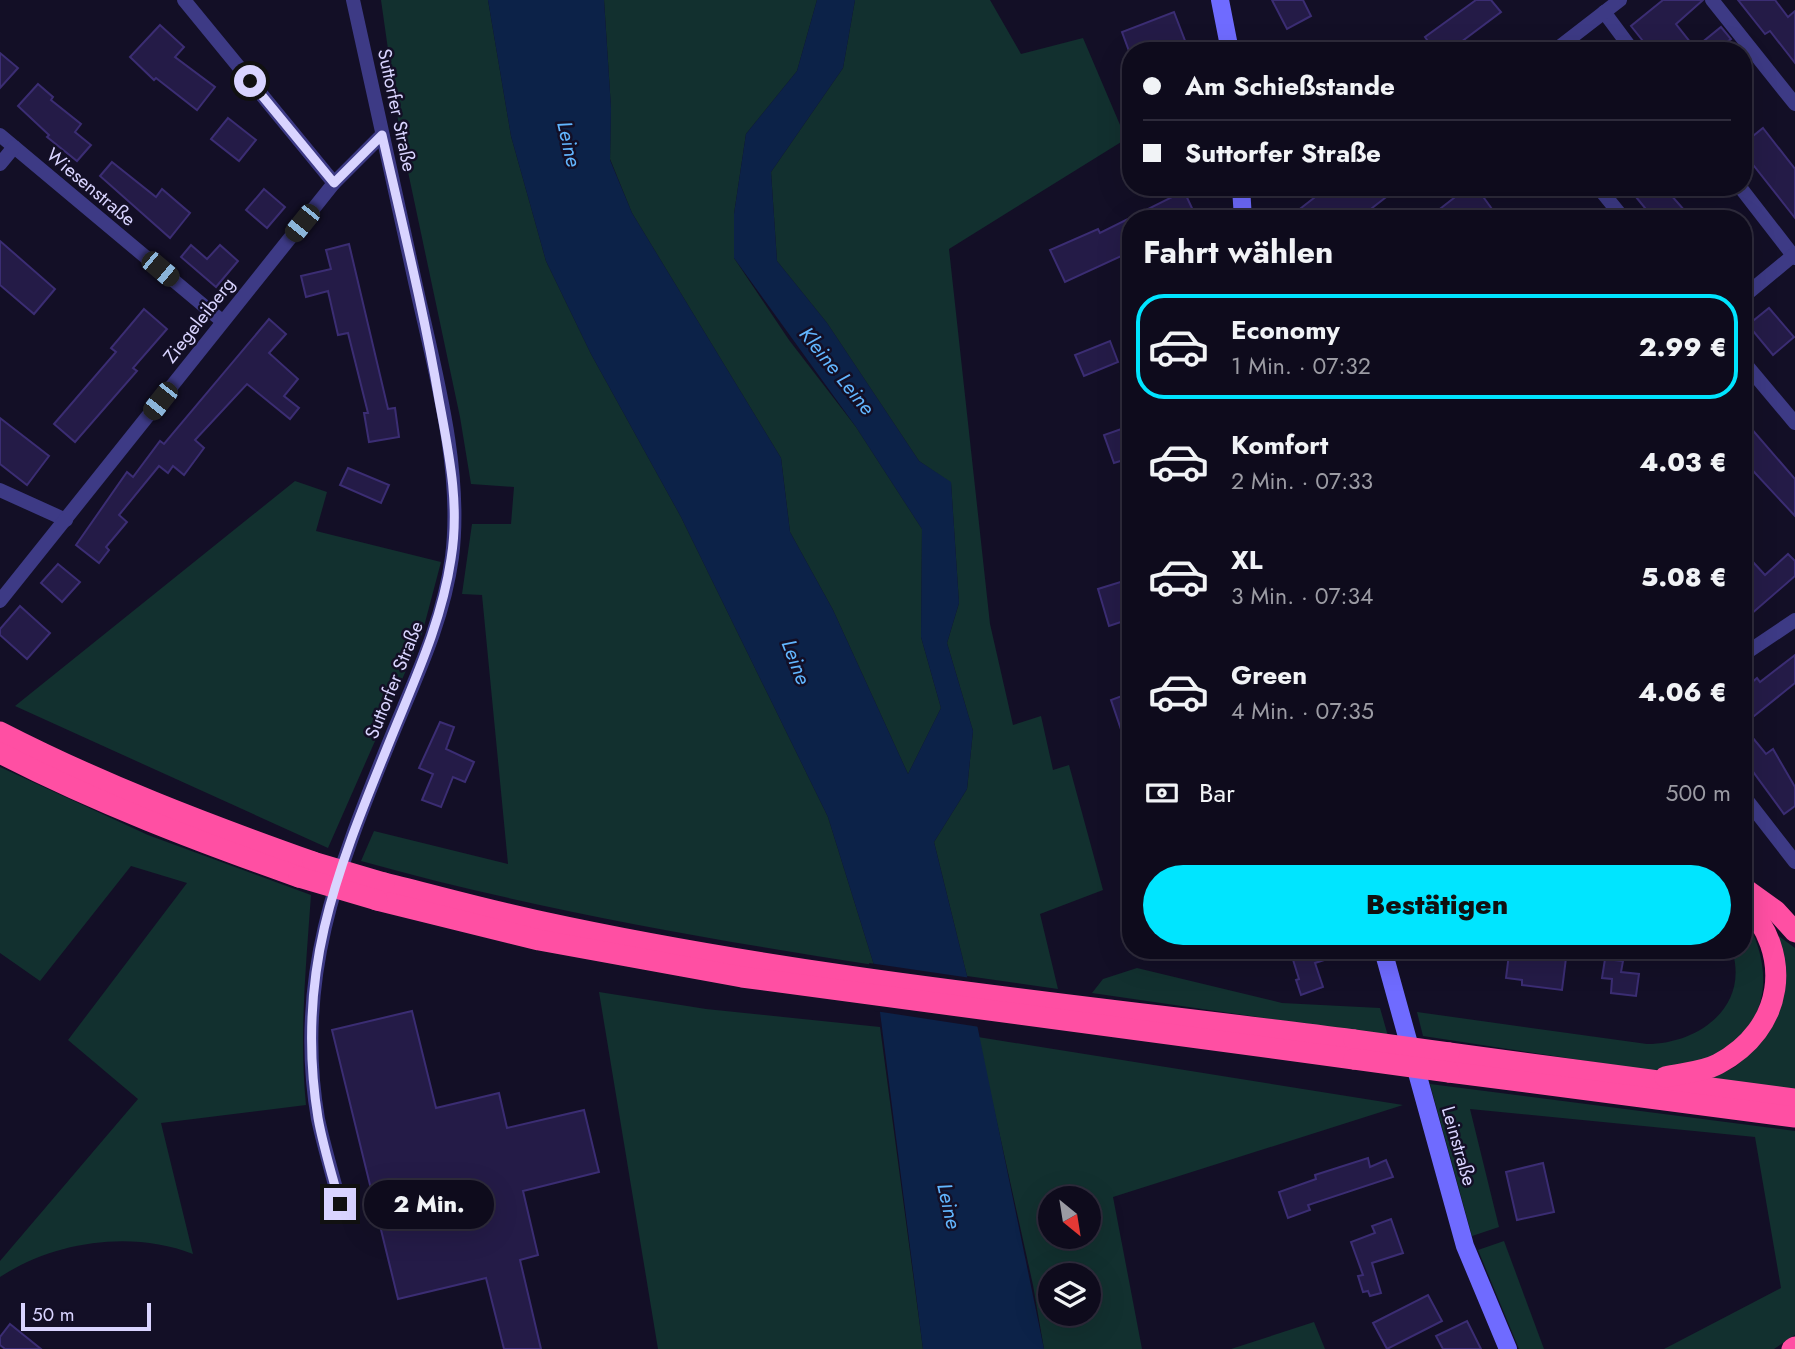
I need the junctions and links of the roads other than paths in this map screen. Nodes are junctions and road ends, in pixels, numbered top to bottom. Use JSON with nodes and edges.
{"nodes":[{"id":1,"x":184,"y":0,"type":"edge"},
{"id":2,"x":354,"y":0,"type":"edge"},
{"id":3,"x":1220,"y":0,"type":"edge"},
{"id":4,"x":1620,"y":0,"type":"edge"},
{"id":5,"x":1712,"y":0,"type":"edge"},
{"id":6,"x":1604,"y":12,"type":"junction"},
{"id":7,"x":1228,"y":42,"type":"edge"},
{"id":8,"x":1565,"y":42,"type":"edge"},
{"id":9,"x":1626,"y":42,"type":"edge"},
{"id":10,"x":1746,"y":42,"type":"edge"},
{"id":11,"x":1752,"y":50,"type":"edge"},
{"id":12,"x":1795,"y":104,"type":"edge"},
{"id":13,"x":0,"y":135,"type":"edge"},
{"id":14,"x":382,"y":135,"type":"junction"},
{"id":15,"x":14,"y":147,"type":"junction"},
{"id":16,"x":0,"y":164,"type":"edge"},
{"id":17,"x":334,"y":183,"type":"junction"},
{"id":18,"x":1605,"y":196,"type":"edge"},
{"id":19,"x":1747,"y":196,"type":"edge"},
{"id":20,"x":1617,"y":210,"type":"edge"},
{"id":21,"x":1794,"y":256,"type":"edge"},
{"id":22,"x":1752,"y":290,"type":"edge"},
{"id":23,"x":222,"y":321,"type":"junction"},
{"id":24,"x":1752,"y":372,"type":"edge"},
{"id":25,"x":1795,"y":423,"type":"edge"},
{"id":26,"x":0,"y":490,"type":"edge"},
{"id":27,"x":66,"y":520,"type":"junction"},
{"id":28,"x":0,"y":601,"type":"edge"},
{"id":29,"x":1795,"y":620,"type":"edge"},
{"id":30,"x":1752,"y":649,"type":"edge"},
{"id":31,"x":0,"y":732,"type":"edge"},
{"id":32,"x":0,"y":753,"type":"edge"},
{"id":33,"x":1752,"y":807,"type":"edge"},
{"id":34,"x":1795,"y":862,"type":"edge"},
{"id":35,"x":306,"y":869,"type":"junction"},
{"id":36,"x":1752,"y":894,"type":"edge"},
{"id":37,"x":1752,"y":911,"type":"edge"},
{"id":38,"x":1795,"y":932,"type":"edge"},
{"id":39,"x":1385,"y":959,"type":"edge"},
{"id":40,"x":1449,"y":1062,"type":"junction"},
{"id":41,"x":1649,"y":1080,"type":"junction"},
{"id":42,"x":1794,"y":1113,"type":"edge"},
{"id":43,"x":340,"y":1204,"type":"dead end"},
{"id":44,"x":1508,"y":1349,"type":"edge"}],
"edges":[{"from":1,"to":17,"type":"street"},
{"from":2,"to":14,"type":"street","name":"Suttorfer Straße"},
{"from":3,"to":7,"type":"main road"},
{"from":4,"to":6,"type":"street"},
{"from":5,"to":10,"type":"street"},
{"from":6,"to":8,"type":"street"},
{"from":6,"to":9,"type":"street"},
{"from":11,"to":12,"type":"street"},
{"from":13,"to":15,"type":"street","name":"Wiesenstraße"},
{"from":14,"to":17,"type":"street","name":"Ziegeleiberg"},
{"from":14,"to":43,"type":"street","name":"Suttorfer Straße"},
{"from":15,"to":16,"type":"street"},
{"from":15,"to":23,"type":"street","name":"Wiesenstraße"},
{"from":17,"to":23,"type":"street","name":"Ziegeleiberg"},
{"from":18,"to":20,"type":"street"},
{"from":19,"to":21,"type":"street"},
{"from":21,"to":22,"type":"street"},
{"from":23,"to":27,"type":"street","name":"Ziegeleiberg"},
{"from":24,"to":25,"type":"street"},
{"from":26,"to":27,"type":"street"},
{"from":27,"to":28,"type":"street","name":"Ziegeleiberg"},
{"from":29,"to":30,"type":"street"},
{"from":31,"to":35,"type":"highway"},
{"from":32,"to":35,"type":"highway"},
{"from":33,"to":34,"type":"street"},
{"from":35,"to":40,"type":"highway","bridge":true},
{"from":36,"to":38,"type":"highway"},
{"from":37,"to":41,"type":"highway"},
{"from":39,"to":44,"type":"main road","name":"Leinstraße"},
{"from":40,"to":41,"type":"highway"},
{"from":40,"to":42,"type":"highway"},
{"from":41,"to":42,"type":"highway"}]}
